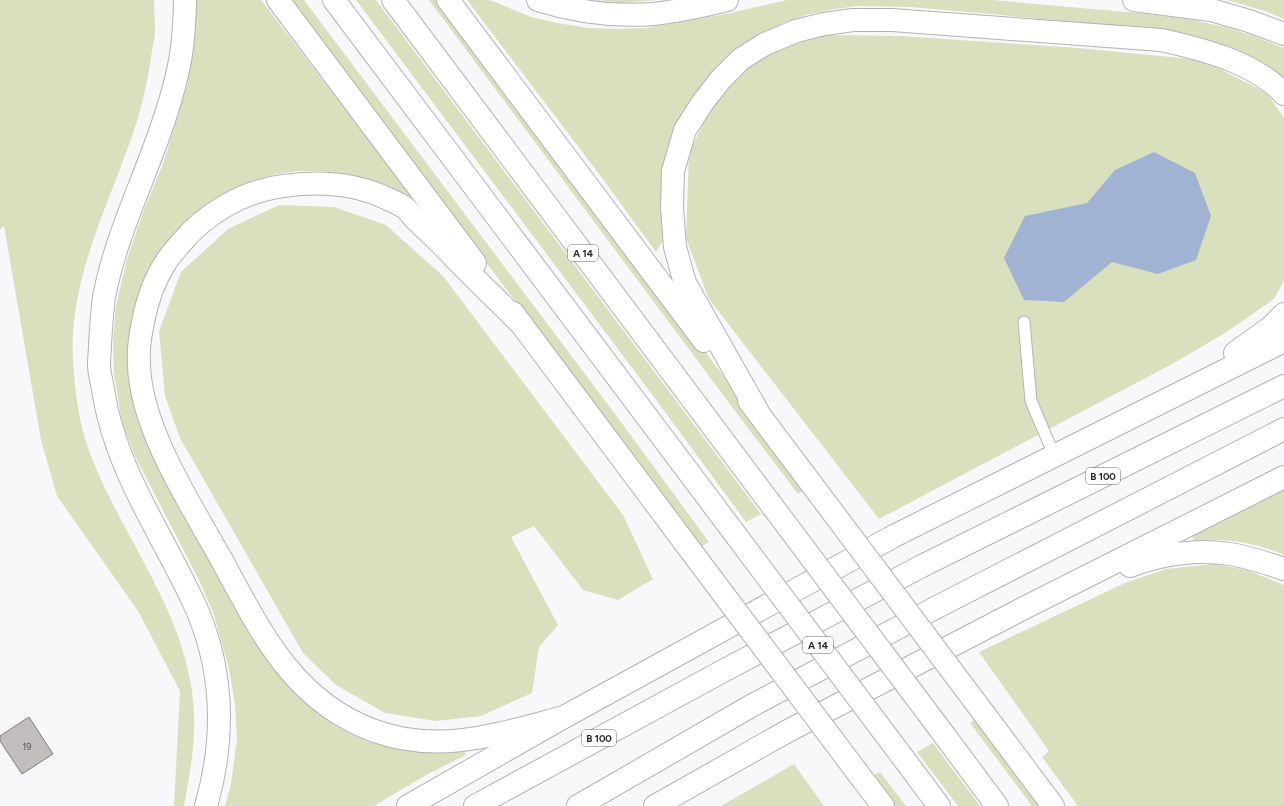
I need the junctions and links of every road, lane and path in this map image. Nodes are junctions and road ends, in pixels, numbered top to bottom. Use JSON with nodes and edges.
{"nodes":[{"id":1,"x":185,"y":0,"type":"edge"},
{"id":2,"x":278,"y":0,"type":"edge"},
{"id":3,"x":334,"y":0,"type":"edge"},
{"id":4,"x":394,"y":0,"type":"edge"},
{"id":5,"x":448,"y":0,"type":"edge"},
{"id":6,"x":538,"y":0,"type":"edge"},
{"id":7,"x":727,"y":0,"type":"edge"},
{"id":8,"x":1134,"y":0,"type":"edge"},
{"id":9,"x":1284,"y":34,"type":"edge"},
{"id":10,"x":1284,"y":94,"type":"edge"},
{"id":11,"x":1284,"y":314,"type":"edge"},
{"id":12,"x":1024,"y":322,"type":"dead end"},
{"id":13,"x":522,"y":325,"type":"junction"},
{"id":14,"x":1284,"y":341,"type":"edge"},
{"id":15,"x":1284,"y":386,"type":"edge"},
{"id":16,"x":1150,"y":408,"type":"junction"},
{"id":17,"x":758,"y":412,"type":"junction"},
{"id":18,"x":1284,"y":429,"type":"edge"},
{"id":19,"x":1054,"y":455,"type":"junction"},
{"id":20,"x":1284,"y":477,"type":"edge"},
{"id":21,"x":1284,"y":569,"type":"edge"},
{"id":22,"x":1024,"y":608,"type":"junction"},
{"id":23,"x":564,"y":717,"type":"junction"},
{"id":24,"x":206,"y":806,"type":"edge"},
{"id":25,"x":408,"y":806,"type":"edge"},
{"id":26,"x":475,"y":806,"type":"edge"},
{"id":27,"x":578,"y":806,"type":"edge"},
{"id":28,"x":655,"y":806,"type":"edge"},
{"id":29,"x":882,"y":806,"type":"edge"},
{"id":30,"x":939,"y":806,"type":"edge"},
{"id":31,"x":997,"y":806,"type":"edge"},
{"id":32,"x":1053,"y":806,"type":"edge"}],
"edges":[{"from":1,"to":24,"type":"highway"},
{"from":2,"to":13,"type":"highway"},
{"from":3,"to":30,"type":"highway","number":"A 14","bridge":true},
{"from":4,"to":31,"type":"highway","number":"A 14","bridge":true},
{"from":5,"to":17,"type":"highway"},
{"from":6,"to":7,"type":"highway"},
{"from":8,"to":9,"type":"highway"},
{"from":10,"to":17,"type":"highway"},
{"from":11,"to":16,"type":"highway"},
{"from":12,"to":19,"type":"lane"},
{"from":13,"to":23,"type":"highway"},
{"from":13,"to":29,"type":"highway","bridge":true},
{"from":14,"to":16,"type":"highway"},
{"from":15,"to":26,"type":"highway","number":"B 100"},
{"from":16,"to":19,"type":"highway"},
{"from":17,"to":32,"type":"highway","bridge":true},
{"from":18,"to":27,"type":"highway"},
{"from":19,"to":23,"type":"highway"},
{"from":20,"to":22,"type":"highway"},
{"from":21,"to":22,"type":"highway"},
{"from":22,"to":28,"type":"highway"},
{"from":23,"to":25,"type":"highway"}]}
